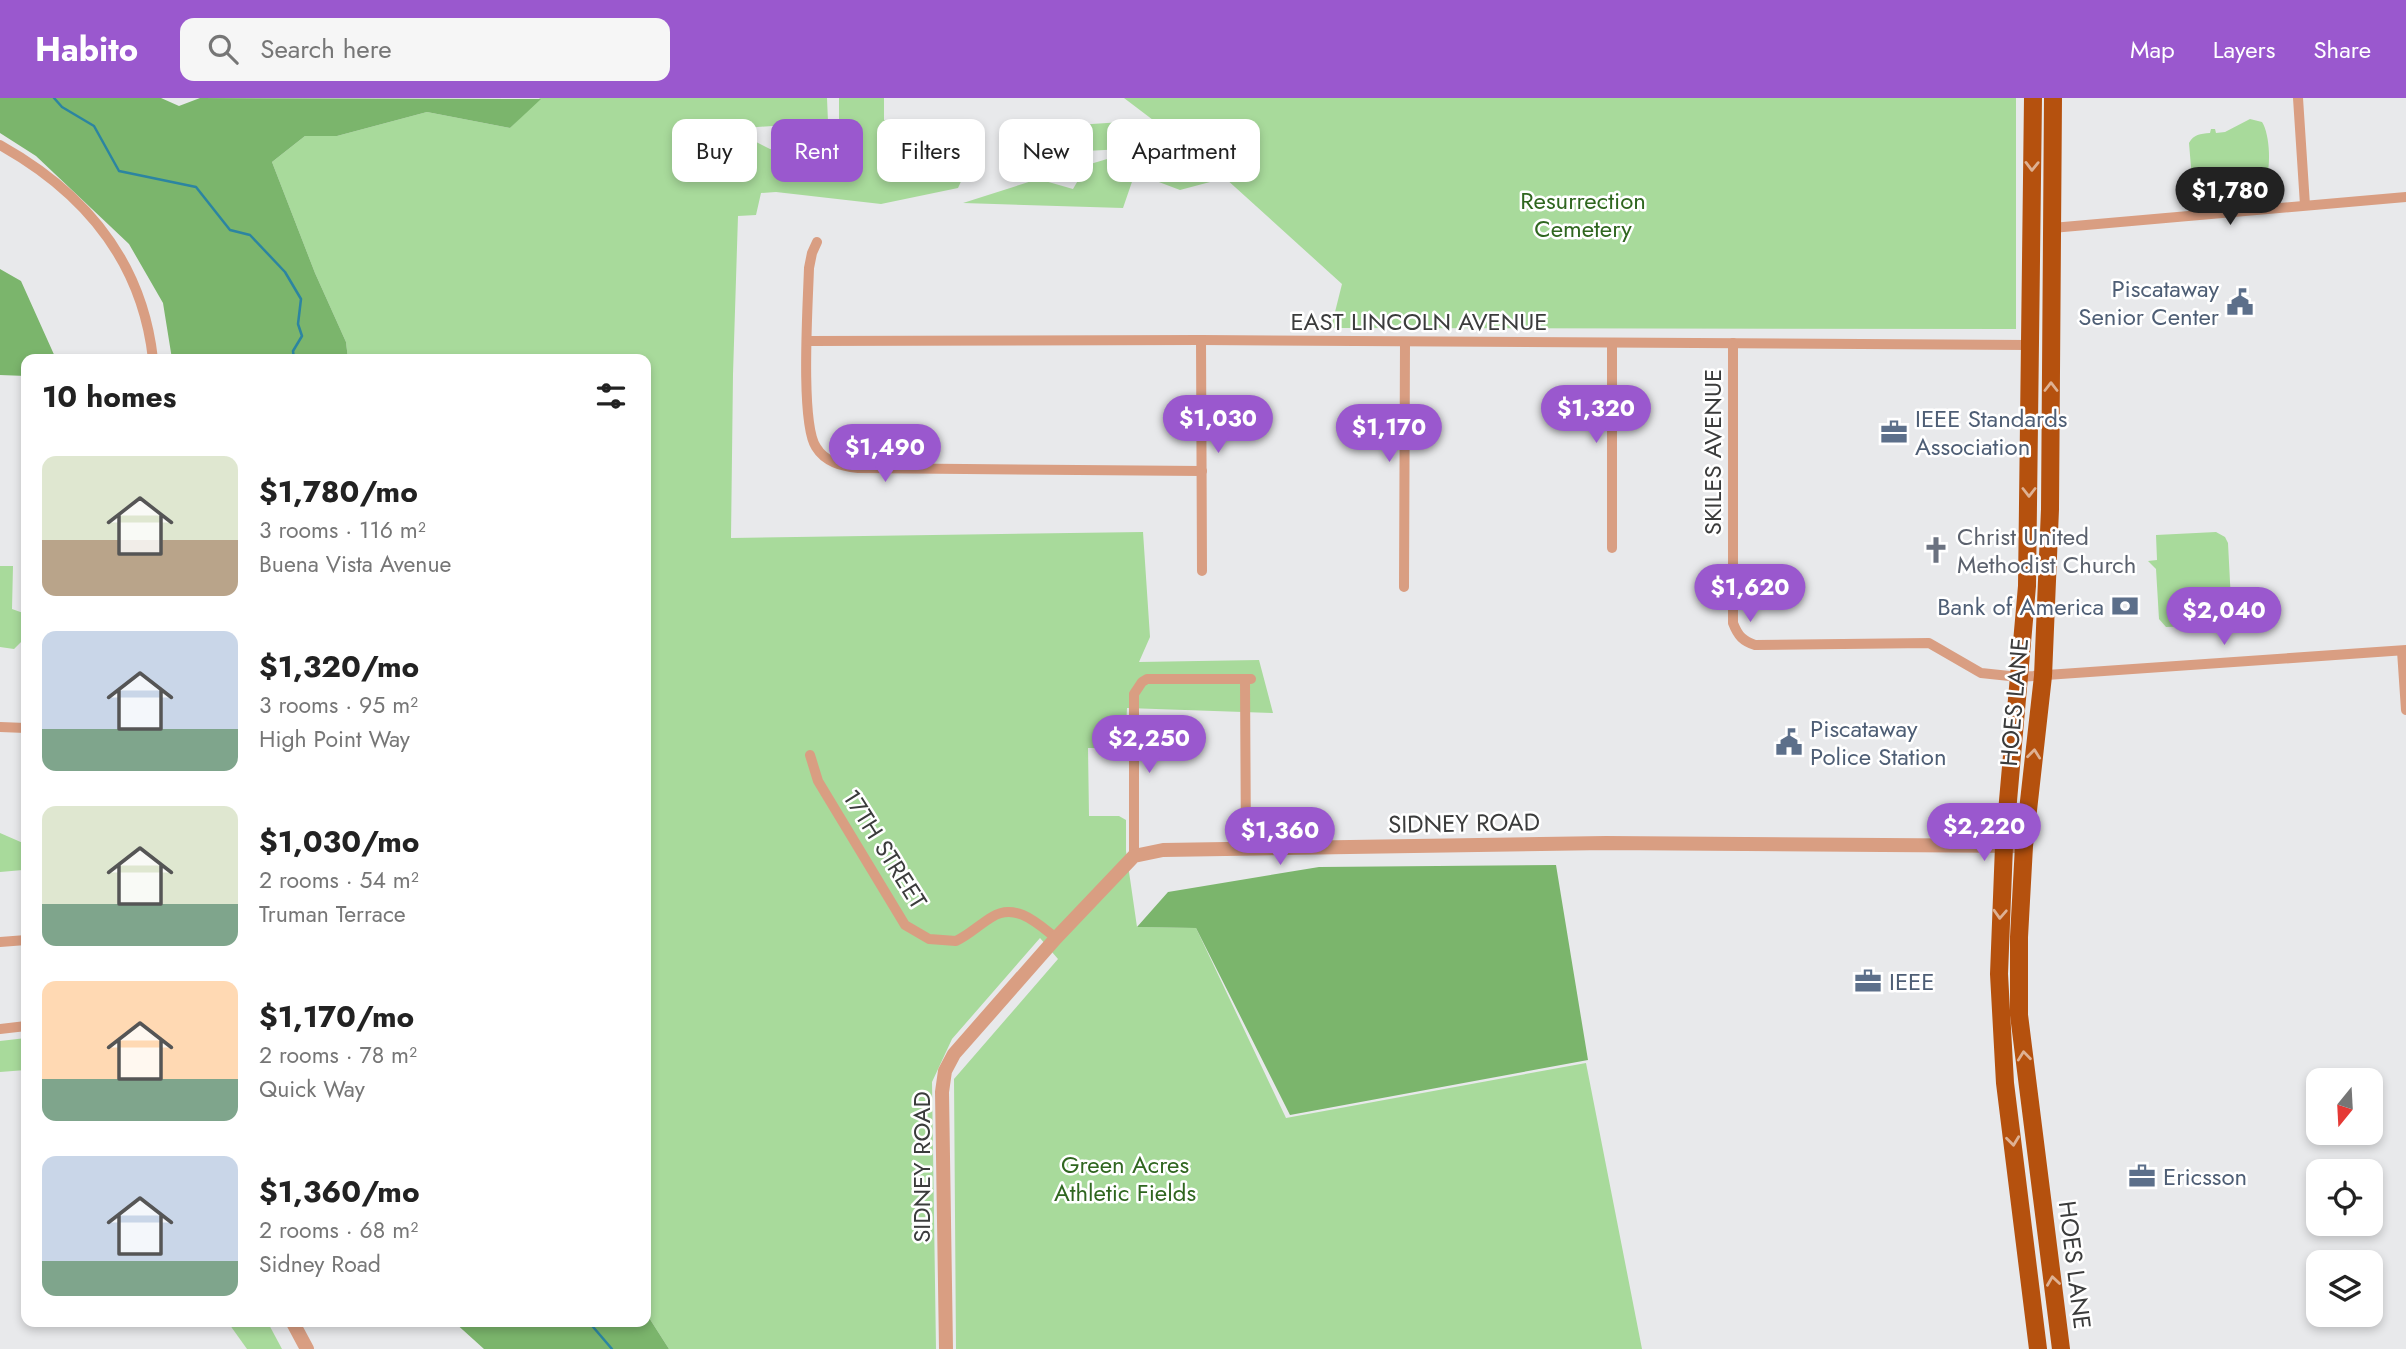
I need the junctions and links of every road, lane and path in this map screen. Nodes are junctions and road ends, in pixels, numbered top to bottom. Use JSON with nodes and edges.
{"nodes":[{"id":1,"x":2033,"y":98,"type":"edge"},
{"id":2,"x":2053,"y":98,"type":"edge"},
{"id":3,"x":2298,"y":98,"type":"edge"},
{"id":4,"x":0,"y":145,"type":"edge"},
{"id":5,"x":2406,"y":197,"type":"edge"},
{"id":6,"x":2305,"y":205,"type":"junction"},
{"id":7,"x":2052,"y":228,"type":"junction"},
{"id":8,"x":817,"y":242,"type":"dead end"},
{"id":9,"x":1201,"y":340,"type":"junction"},
{"id":10,"x":808,"y":341,"type":"junction"},
{"id":11,"x":1405,"y":342,"type":"junction"},
{"id":12,"x":1612,"y":343,"type":"junction"},
{"id":13,"x":1733,"y":343,"type":"junction"},
{"id":14,"x":2029,"y":345,"type":"junction"},
{"id":15,"x":152,"y":354,"type":"edge"},
{"id":16,"x":1202,"y":471,"type":"junction"},
{"id":17,"x":1612,"y":548,"type":"dead end"},
{"id":18,"x":1202,"y":571,"type":"dead end"},
{"id":19,"x":1404,"y":587,"type":"dead end"},
{"id":20,"x":2404,"y":651,"type":"edge"},
{"id":21,"x":2043,"y":676,"type":"junction"},
{"id":22,"x":2019,"y":677,"type":"junction"},
{"id":23,"x":2406,"y":710,"type":"edge"},
{"id":24,"x":0,"y":727,"type":"edge"},
{"id":25,"x":21,"y":728,"type":"edge"},
{"id":26,"x":810,"y":755,"type":"dead end"},
{"id":27,"x":2004,"y":846,"type":"junction"},
{"id":28,"x":2024,"y":846,"type":"junction"},
{"id":29,"x":1246,"y":850,"type":"junction"},
{"id":30,"x":1134,"y":856,"type":"junction"},
{"id":31,"x":1056,"y":938,"type":"junction"},
{"id":32,"x":21,"y":940,"type":"edge"},
{"id":33,"x":0,"y":942,"type":"edge"},
{"id":34,"x":21,"y":1027,"type":"edge"},
{"id":35,"x":0,"y":1029,"type":"edge"},
{"id":36,"x":295,"y":1327,"type":"edge"},
{"id":37,"x":307,"y":1349,"type":"edge"},
{"id":38,"x":946,"y":1349,"type":"edge"},
{"id":39,"x":2038,"y":1349,"type":"edge"},
{"id":40,"x":2061,"y":1349,"type":"edge"}],
"edges":[{"from":1,"to":14,"type":"highway","name":"HOES LANE","one_way":true},
{"from":2,"to":7,"type":"highway","name":"HOES LANE"},
{"from":3,"to":6,"type":"street"},
{"from":4,"to":15,"type":"street"},
{"from":5,"to":6,"type":"street"},
{"from":6,"to":7,"type":"street"},
{"from":21,"to":7,"type":"highway","name":"HOES LANE","one_way":true},
{"from":8,"to":10,"type":"street"},
{"from":9,"to":10,"type":"street","name":"EAST LINCOLN AVENUE"},
{"from":9,"to":11,"type":"street","name":"EAST LINCOLN AVENUE"},
{"from":9,"to":16,"type":"street"},
{"from":10,"to":16,"type":"street"},
{"from":11,"to":12,"type":"street","name":"EAST LINCOLN AVENUE"},
{"from":11,"to":19,"type":"street"},
{"from":12,"to":13,"type":"street","name":"EAST LINCOLN AVENUE"},
{"from":12,"to":17,"type":"street"},
{"from":13,"to":14,"type":"street","name":"EAST LINCOLN AVENUE"},
{"from":13,"to":22,"type":"street","name":"SKILES AVENUE"},
{"from":14,"to":22,"type":"highway","name":"HOES LANE","one_way":true},
{"from":16,"to":18,"type":"street"},
{"from":20,"to":21,"type":"street","name":"SKILES AVENUE"},
{"from":20,"to":23,"type":"street"},
{"from":21,"to":22,"type":"street","name":"SKILES AVENUE"},
{"from":28,"to":21,"type":"highway","name":"HOES LANE","one_way":true},
{"from":22,"to":27,"type":"highway","name":"HOES LANE"},
{"from":24,"to":25,"type":"street"},
{"from":26,"to":31,"type":"street","name":"17TH STREET"},
{"from":27,"to":28,"type":"street","name":"SIDNEY ROAD"},
{"from":27,"to":29,"type":"street","name":"SIDNEY ROAD"},
{"from":27,"to":39,"type":"highway","name":"HOES LANE","one_way":true},
{"from":40,"to":28,"type":"highway","name":"HOES LANE","one_way":true},
{"from":29,"to":30,"type":"street","name":"SIDNEY ROAD"},
{"from":29,"to":30,"type":"street"},
{"from":30,"to":31,"type":"street","name":"SIDNEY ROAD"},
{"from":31,"to":38,"type":"street","name":"SIDNEY ROAD"},
{"from":32,"to":33,"type":"street"},
{"from":34,"to":35,"type":"street"},
{"from":36,"to":37,"type":"street"}]}
